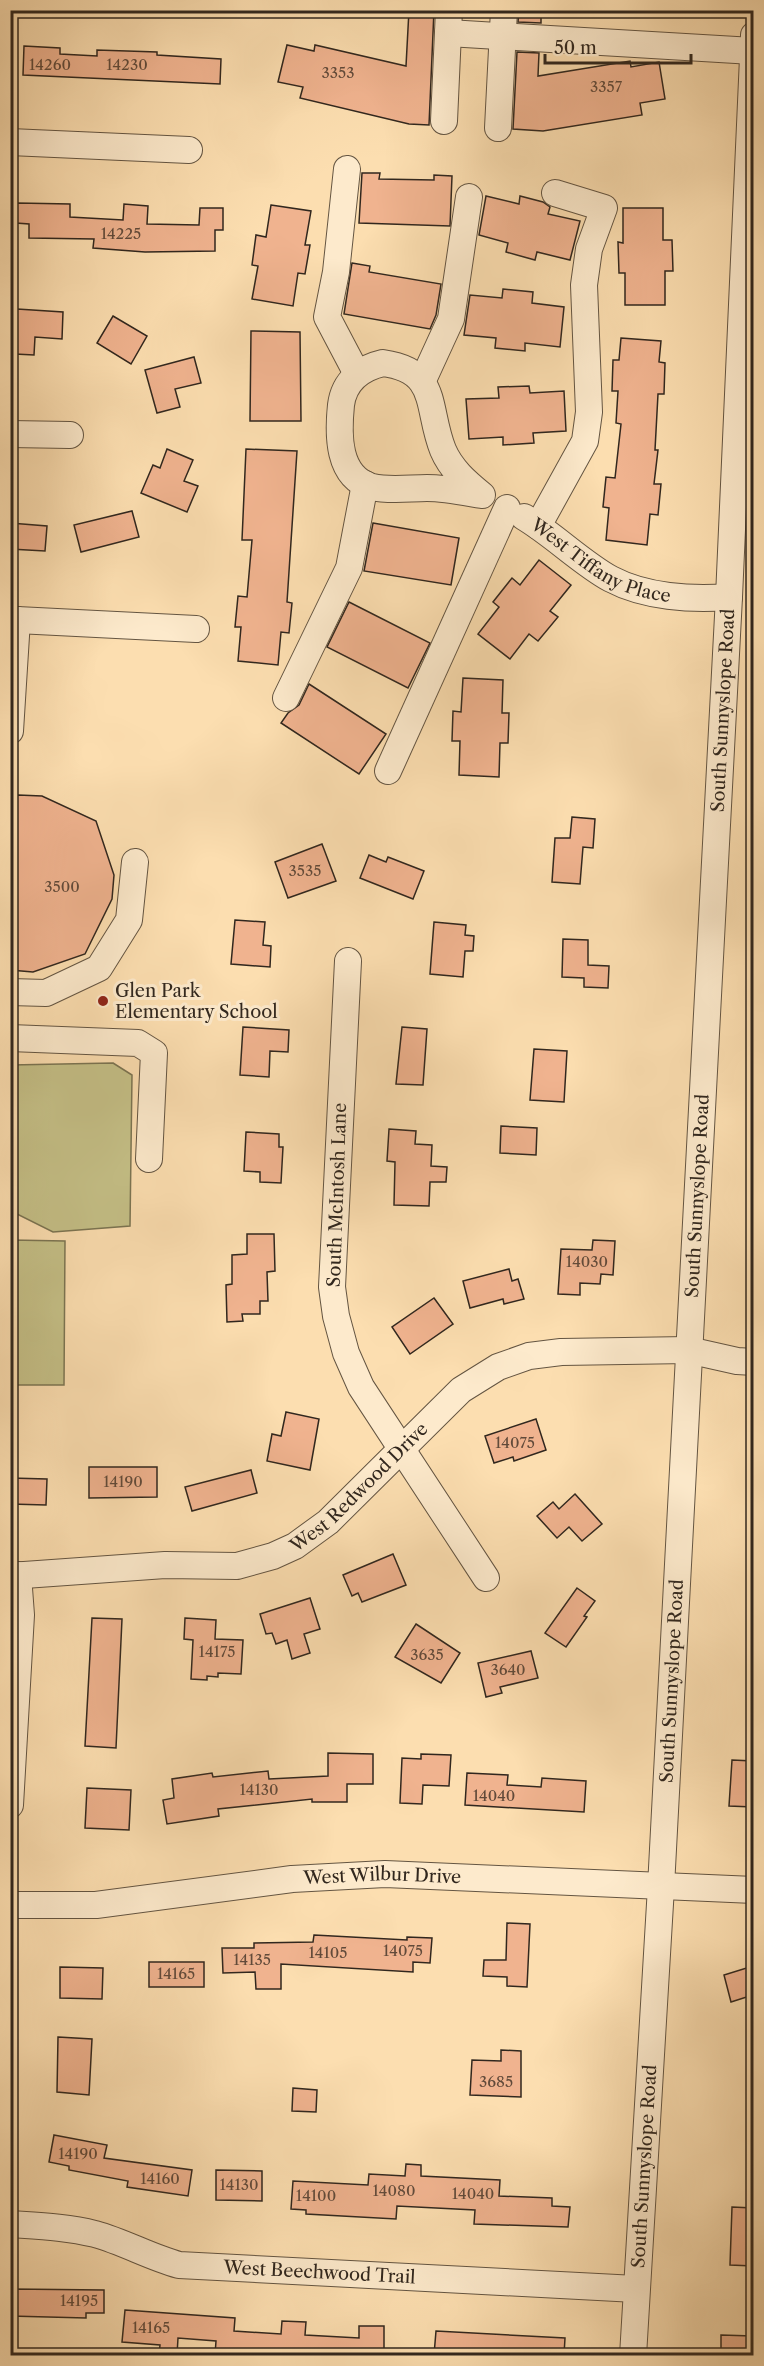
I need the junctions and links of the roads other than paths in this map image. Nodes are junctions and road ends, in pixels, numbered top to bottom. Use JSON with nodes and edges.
{"nodes":[{"id":1,"x":504,"y":10,"type":"edge"},
{"id":2,"x":449,"y":22,"type":"edge"},
{"id":3,"x":503,"y":36,"type":"junction"},
{"id":4,"x":753,"y":43,"type":"edge"},
{"id":5,"x":444,"y":121,"type":"dead end"},
{"id":6,"x":498,"y":128,"type":"dead end"},
{"id":7,"x":750,"y":140,"type":"edge"},
{"id":8,"x":10,"y":142,"type":"edge"},
{"id":9,"x":189,"y":150,"type":"dead end"},
{"id":10,"x":347,"y":169,"type":"dead end"},
{"id":11,"x":750,"y":177,"type":"edge"},
{"id":12,"x":555,"y":193,"type":"dead end"},
{"id":13,"x":469,"y":197,"type":"dead end"},
{"id":14,"x":357,"y":374,"type":"junction"},
{"id":15,"x":423,"y":380,"type":"junction"},
{"id":16,"x":10,"y":434,"type":"edge"},
{"id":17,"x":70,"y":435,"type":"dead end"},
{"id":18,"x":365,"y":484,"type":"junction"},
{"id":19,"x":482,"y":495,"type":"junction"},
{"id":20,"x":507,"y":508,"type":"junction"},
{"id":21,"x":538,"y":526,"type":"junction"},
{"id":22,"x":729,"y":597,"type":"junction"},
{"id":23,"x":14,"y":620,"type":"edge"},
{"id":24,"x":196,"y":629,"type":"dead end"},
{"id":25,"x":286,"y":698,"type":"dead end"},
{"id":26,"x":10,"y":731,"type":"edge"},
{"id":27,"x":388,"y":771,"type":"dead end"},
{"id":28,"x":135,"y":862,"type":"dead end"},
{"id":29,"x":348,"y":961,"type":"dead end"},
{"id":30,"x":10,"y":992,"type":"edge"},
{"id":31,"x":10,"y":1038,"type":"edge"},
{"id":32,"x":149,"y":1159,"type":"dead end"},
{"id":33,"x":688,"y":1350,"type":"junction"},
{"id":34,"x":753,"y":1362,"type":"edge"},
{"id":35,"x":401,"y":1449,"type":"junction"},
{"id":36,"x":14,"y":1575,"type":"edge"},
{"id":37,"x":486,"y":1578,"type":"dead end"},
{"id":38,"x":10,"y":1805,"type":"edge"},
{"id":39,"x":661,"y":1887,"type":"junction"},
{"id":40,"x":753,"y":1890,"type":"edge"},
{"id":41,"x":10,"y":1905,"type":"edge"},
{"id":42,"x":10,"y":2224,"type":"edge"},
{"id":43,"x":636,"y":2289,"type":"junction"},
{"id":44,"x":633,"y":2355,"type":"edge"}],
"edges":[{"from":1,"to":3,"type":"street"},
{"from":2,"to":3,"type":"street"},
{"from":2,"to":5,"type":"street"},
{"from":3,"to":4,"type":"street"},
{"from":3,"to":6,"type":"street"},
{"from":4,"to":7,"type":"street","name":"South Sunnyslope Road"},
{"from":7,"to":11,"type":"street","name":"South Sunnyslope Road"},
{"from":8,"to":9,"type":"street"},
{"from":10,"to":14,"type":"street"},
{"from":11,"to":22,"type":"street","name":"South Sunnyslope Road"},
{"from":12,"to":21,"type":"street"},
{"from":13,"to":15,"type":"street"},
{"from":14,"to":15,"type":"street"},
{"from":14,"to":18,"type":"street"},
{"from":15,"to":19,"type":"street","name":"West Tiffany Place"},
{"from":16,"to":17,"type":"street"},
{"from":18,"to":19,"type":"street","name":"West Tiffany Place"},
{"from":18,"to":25,"type":"street"},
{"from":19,"to":20,"type":"street","name":"West Tiffany Place"},
{"from":20,"to":21,"type":"street","name":"West Tiffany Place"},
{"from":20,"to":27,"type":"street"},
{"from":21,"to":22,"type":"street","name":"West Tiffany Place"},
{"from":22,"to":33,"type":"street","name":"South Sunnyslope Road"},
{"from":23,"to":24,"type":"street"},
{"from":23,"to":26,"type":"street"},
{"from":28,"to":30,"type":"street"},
{"from":29,"to":35,"type":"street","name":"South McIntosh Lane"},
{"from":31,"to":32,"type":"street"},
{"from":33,"to":34,"type":"street","name":"West Redwood Drive"},
{"from":33,"to":35,"type":"street","name":"West Redwood Drive"},
{"from":33,"to":39,"type":"street","name":"South Sunnyslope Road"},
{"from":35,"to":36,"type":"street","name":"West Redwood Drive"},
{"from":35,"to":37,"type":"street","name":"South McIntosh Lane"},
{"from":36,"to":38,"type":"street"},
{"from":39,"to":40,"type":"street","name":"West Wilbur Drive"},
{"from":39,"to":41,"type":"street","name":"West Wilbur Drive"},
{"from":39,"to":43,"type":"street","name":"South Sunnyslope Road"},
{"from":42,"to":43,"type":"street","name":"West Beechwood Trail"},
{"from":43,"to":44,"type":"street","name":"South Sunnyslope Road"}]}
